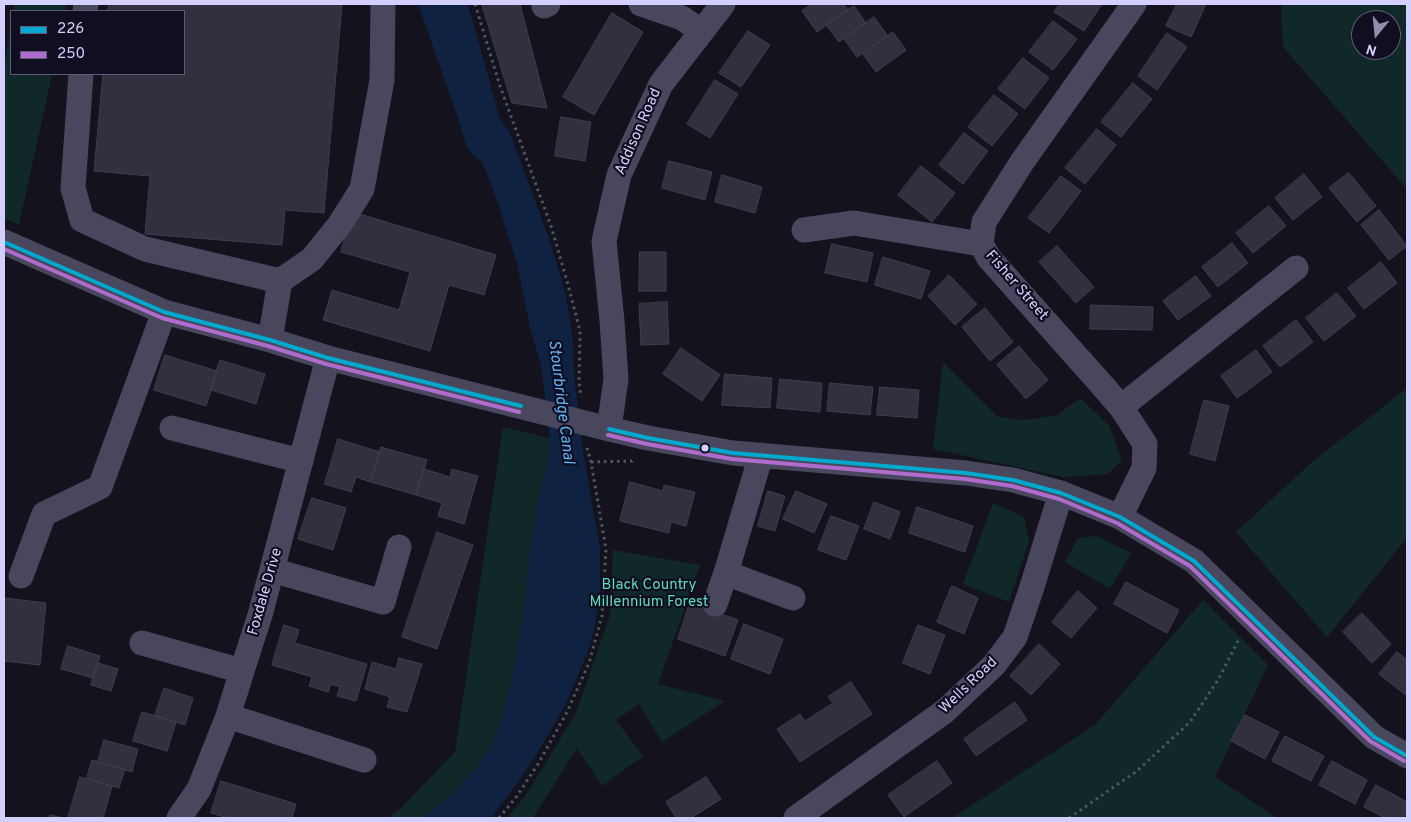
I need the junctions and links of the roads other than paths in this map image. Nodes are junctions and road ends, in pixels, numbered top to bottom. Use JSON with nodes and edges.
{"nodes":[{"id":1,"x":383,"y":4,"type":"edge"},
{"id":2,"x":641,"y":4,"type":"edge"},
{"id":3,"x":723,"y":4,"type":"edge"},
{"id":4,"x":1134,"y":4,"type":"edge"},
{"id":5,"x":702,"y":32,"type":"junction"},
{"id":6,"x":81,"y":75,"type":"edge"},
{"id":7,"x":804,"y":230,"type":"dead end"},
{"id":8,"x":4,"y":242,"type":"edge"},
{"id":9,"x":981,"y":244,"type":"junction"},
{"id":10,"x":1296,"y":268,"type":"dead end"},
{"id":11,"x":280,"y":281,"type":"junction"},
{"id":12,"x":164,"y":312,"type":"junction"},
{"id":13,"x":270,"y":340,"type":"junction"},
{"id":14,"x":328,"y":358,"type":"junction"},
{"id":15,"x":1121,"y":407,"type":"junction"},
{"id":16,"x":172,"y":428,"type":"dead end"},
{"id":17,"x":609,"y":429,"type":"junction"},
{"id":18,"x":761,"y":455,"type":"junction"},
{"id":19,"x":301,"y":461,"type":"junction"},
{"id":20,"x":1061,"y":493,"type":"junction"},
{"id":21,"x":1120,"y":517,"type":"junction"},
{"id":22,"x":399,"y":547,"type":"dead end"},
{"id":23,"x":272,"y":570,"type":"junction"},
{"id":24,"x":726,"y":573,"type":"junction"},
{"id":25,"x":21,"y":576,"type":"dead end"},
{"id":26,"x":793,"y":598,"type":"dead end"},
{"id":27,"x":715,"y":604,"type":"dead end"},
{"id":28,"x":142,"y":643,"type":"dead end"},
{"id":29,"x":242,"y":671,"type":"junction"},
{"id":30,"x":228,"y":716,"type":"junction"},
{"id":31,"x":1407,"y":756,"type":"edge"},
{"id":32,"x":364,"y":760,"type":"dead end"},
{"id":33,"x":179,"y":818,"type":"edge"},
{"id":34,"x":796,"y":818,"type":"edge"}],
"edges":[{"from":1,"to":11,"type":"street"},
{"from":2,"to":5,"type":"street"},
{"from":3,"to":5,"type":"street","name":"Addison Road"},
{"from":4,"to":9,"type":"street","name":"Fisher Street"},
{"from":5,"to":17,"type":"street","name":"Addison Road"},
{"from":6,"to":11,"type":"street"},
{"from":7,"to":9,"type":"street"},
{"from":8,"to":12,"type":"street"},
{"from":9,"to":15,"type":"street","name":"Fisher Street"},
{"from":10,"to":15,"type":"street"},
{"from":11,"to":13,"type":"street"},
{"from":12,"to":13,"type":"street"},
{"from":12,"to":25,"type":"street"},
{"from":13,"to":14,"type":"street"},
{"from":14,"to":17,"type":"street"},
{"from":14,"to":19,"type":"street","name":"Foxdale Drive"},
{"from":15,"to":21,"type":"street","name":"Fisher Street"},
{"from":16,"to":19,"type":"street"},
{"from":17,"to":18,"type":"street"},
{"from":18,"to":20,"type":"street"},
{"from":18,"to":24,"type":"street"},
{"from":19,"to":23,"type":"street","name":"Foxdale Drive"},
{"from":20,"to":21,"type":"street"},
{"from":20,"to":34,"type":"street","name":"Wells Road"},
{"from":21,"to":31,"type":"street"},
{"from":22,"to":23,"type":"street"},
{"from":23,"to":29,"type":"street","name":"Foxdale Drive"},
{"from":24,"to":26,"type":"street"},
{"from":24,"to":27,"type":"street"},
{"from":28,"to":29,"type":"street"},
{"from":29,"to":30,"type":"street","name":"Foxdale Drive"},
{"from":30,"to":32,"type":"street"},
{"from":30,"to":33,"type":"street","name":"Foxdale Drive"}]}
